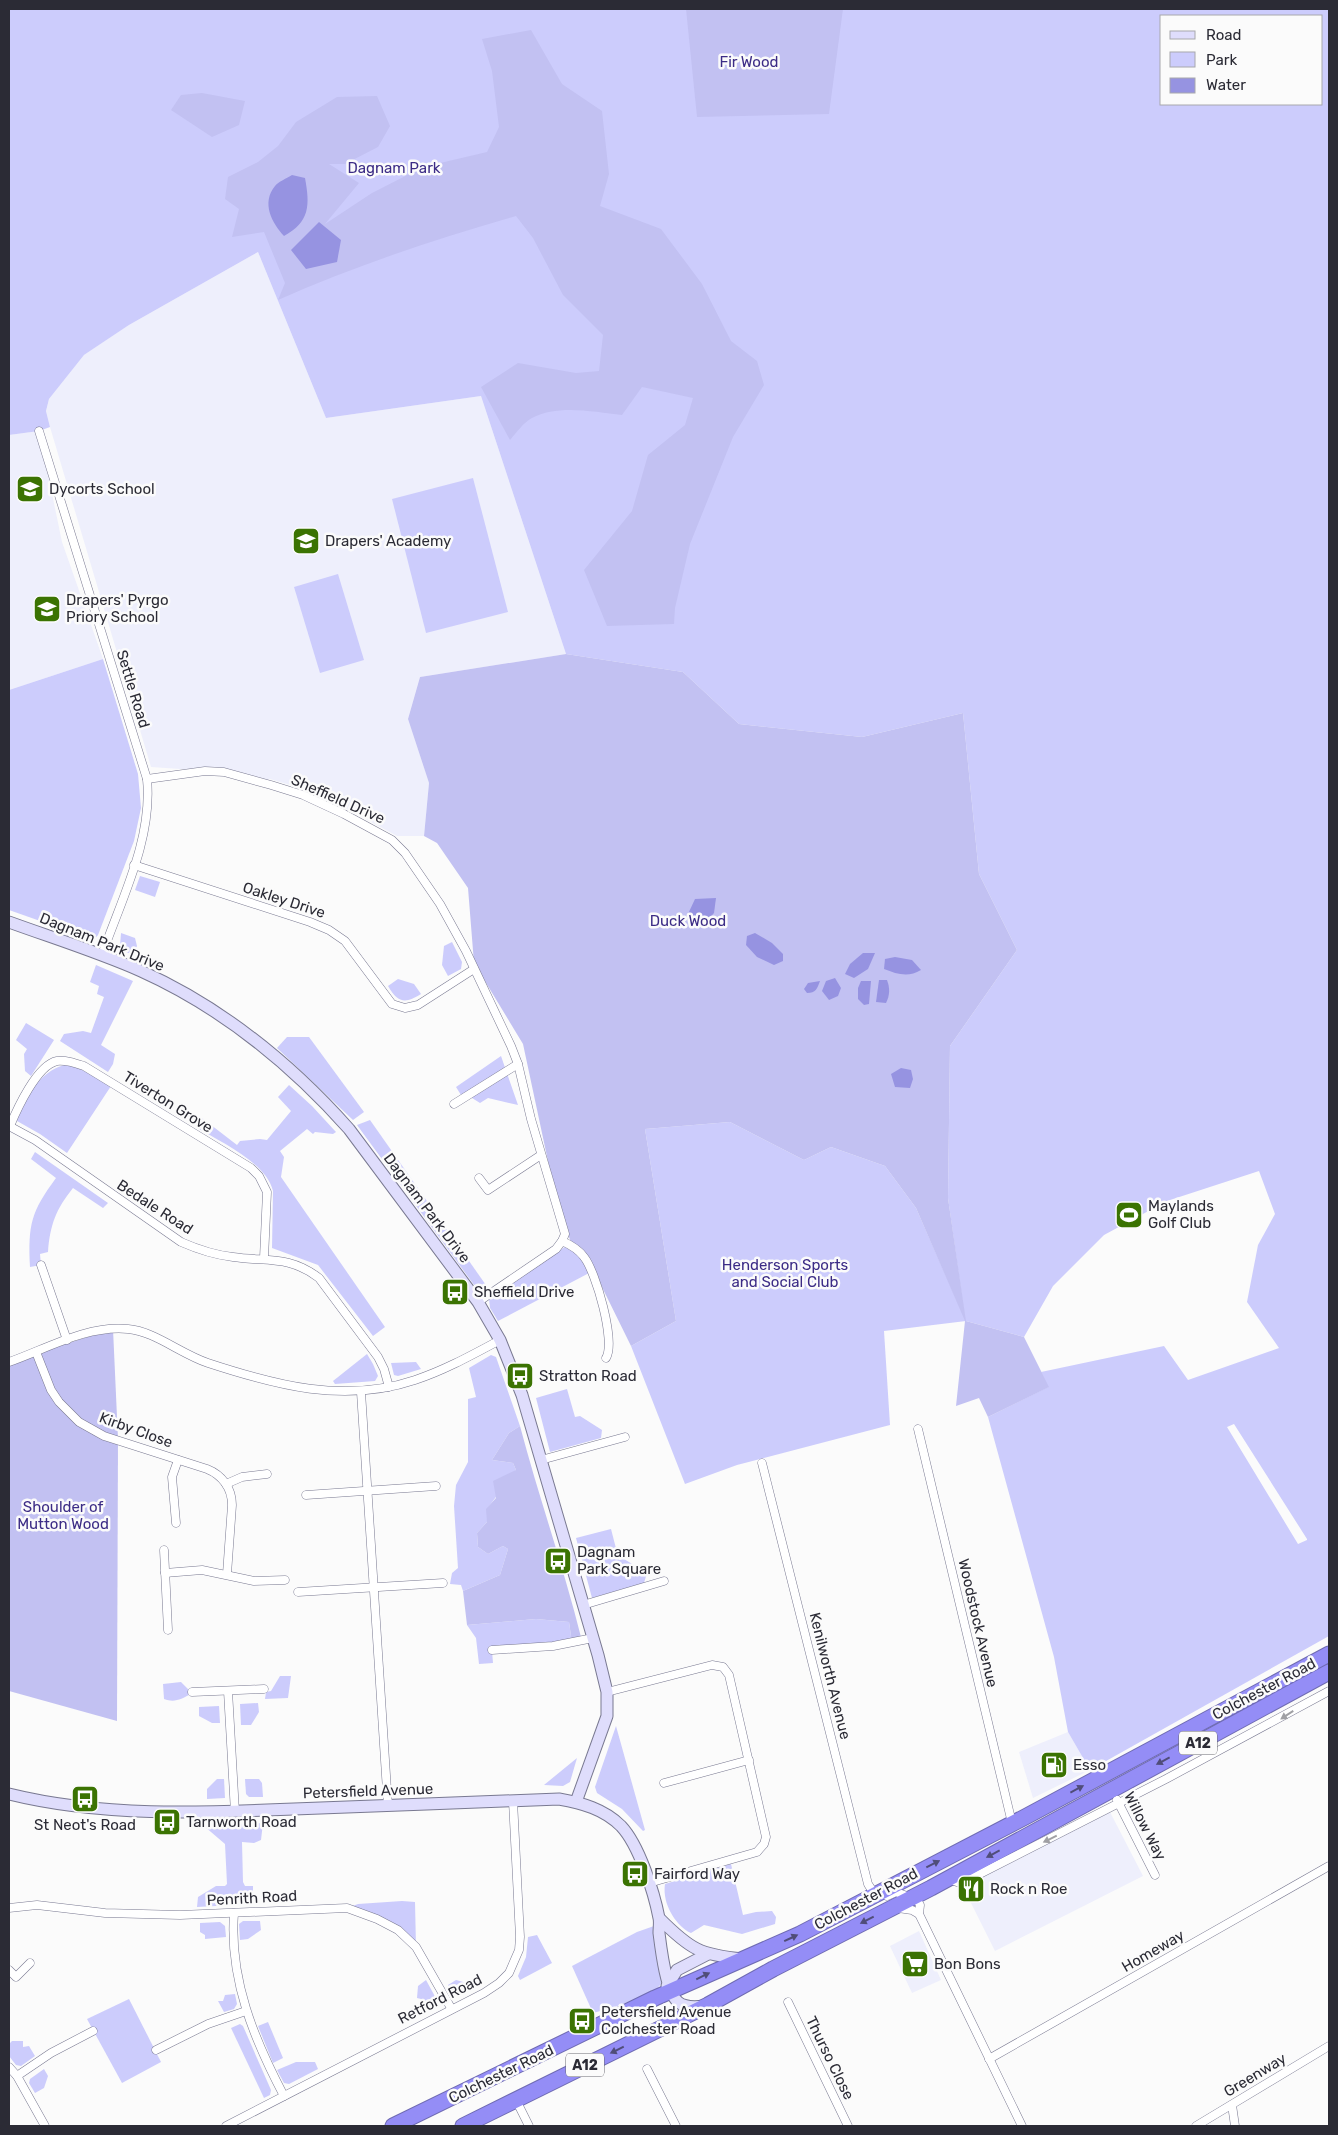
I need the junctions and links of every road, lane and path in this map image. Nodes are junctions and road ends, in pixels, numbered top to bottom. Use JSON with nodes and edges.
{"nodes":[{"id":1,"x":39,"y":431,"type":"dead end"},
{"id":2,"x":147,"y":779,"type":"junction"},
{"id":3,"x":134,"y":865,"type":"junction"},
{"id":4,"x":9,"y":922,"type":"edge"},
{"id":5,"x":102,"y":955,"type":"junction"},
{"id":6,"x":474,"y":969,"type":"junction"},
{"id":7,"x":518,"y":1064,"type":"junction"},
{"id":8,"x":454,"y":1104,"type":"dead end"},
{"id":9,"x":10,"y":1126,"type":"edge"},
{"id":10,"x":541,"y":1154,"type":"junction"},
{"id":11,"x":479,"y":1178,"type":"dead end"},
{"id":12,"x":562,"y":1241,"type":"junction"},
{"id":13,"x":264,"y":1258,"type":"junction"},
{"id":14,"x":40,"y":1265,"type":"dead end"},
{"id":15,"x":478,"y":1302,"type":"junction"},
{"id":16,"x":67,"y":1340,"type":"junction"},
{"id":17,"x":500,"y":1340,"type":"junction"},
{"id":18,"x":36,"y":1352,"type":"junction"},
{"id":19,"x":606,"y":1358,"type":"dead end"},
{"id":20,"x":9,"y":1362,"type":"edge"},
{"id":21,"x":389,"y":1387,"type":"junction"},
{"id":22,"x":361,"y":1392,"type":"junction"},
{"id":23,"x":918,"y":1429,"type":"dead end"},
{"id":24,"x":624,"y":1437,"type":"dead end"},
{"id":25,"x":178,"y":1460,"type":"junction"},
{"id":26,"x":541,"y":1460,"type":"junction"},
{"id":27,"x":762,"y":1463,"type":"dead end"},
{"id":28,"x":267,"y":1474,"type":"dead end"},
{"id":29,"x":226,"y":1484,"type":"junction"},
{"id":30,"x":436,"y":1486,"type":"dead end"},
{"id":31,"x":366,"y":1490,"type":"junction"},
{"id":32,"x":306,"y":1495,"type":"dead end"},
{"id":33,"x":176,"y":1523,"type":"dead end"},
{"id":34,"x":164,"y":1550,"type":"dead end"},
{"id":35,"x":165,"y":1574,"type":"junction"},
{"id":36,"x":227,"y":1574,"type":"junction"},
{"id":37,"x":284,"y":1580,"type":"dead end"},
{"id":38,"x":664,"y":1581,"type":"dead end"},
{"id":39,"x":443,"y":1583,"type":"dead end"},
{"id":40,"x":374,"y":1586,"type":"junction"},
{"id":41,"x":298,"y":1592,"type":"dead end"},
{"id":42,"x":583,"y":1605,"type":"junction"},
{"id":43,"x":168,"y":1630,"type":"dead end"},
{"id":44,"x":593,"y":1638,"type":"junction"},
{"id":45,"x":492,"y":1650,"type":"dead end"},
{"id":46,"x":1329,"y":1654,"type":"edge"},
{"id":47,"x":1327,"y":1675,"type":"edge"},
{"id":48,"x":264,"y":1689,"type":"dead end"},
{"id":49,"x":228,"y":1691,"type":"junction"},
{"id":50,"x":192,"y":1692,"type":"dead end"},
{"id":51,"x":607,"y":1692,"type":"junction"},
{"id":52,"x":1329,"y":1692,"type":"edge"},
{"id":53,"x":749,"y":1760,"type":"junction"},
{"id":54,"x":664,"y":1783,"type":"dead end"},
{"id":55,"x":9,"y":1794,"type":"edge"},
{"id":56,"x":1115,"y":1796,"type":"junction"},
{"id":57,"x":514,"y":1801,"type":"junction"},
{"id":58,"x":576,"y":1802,"type":"junction"},
{"id":59,"x":388,"y":1806,"type":"junction"},
{"id":60,"x":235,"y":1812,"type":"junction"},
{"id":61,"x":1012,"y":1823,"type":"junction"},
{"id":62,"x":1329,"y":1866,"type":"edge"},
{"id":63,"x":1155,"y":1875,"type":"dead end"},
{"id":64,"x":649,"y":1883,"type":"junction"},
{"id":65,"x":874,"y":1895,"type":"junction"},
{"id":66,"x":910,"y":1898,"type":"junction"},
{"id":67,"x":892,"y":1907,"type":"junction"},
{"id":68,"x":9,"y":1908,"type":"edge"},
{"id":69,"x":234,"y":1913,"type":"junction"},
{"id":70,"x":920,"y":1914,"type":"junction"},
{"id":71,"x":660,"y":1919,"type":"junction"},
{"id":72,"x":708,"y":1954,"type":"junction"},
{"id":73,"x":747,"y":1959,"type":"junction"},
{"id":74,"x":30,"y":1963,"type":"dead end"},
{"id":75,"x":9,"y":1970,"type":"edge"},
{"id":76,"x":16,"y":1978,"type":"junction"},
{"id":77,"x":9,"y":1984,"type":"edge"},
{"id":78,"x":669,"y":1989,"type":"junction"},
{"id":79,"x":788,"y":2002,"type":"dead end"},
{"id":80,"x":708,"y":2005,"type":"junction"},
{"id":81,"x":451,"y":2008,"type":"junction"},
{"id":82,"x":246,"y":2011,"type":"junction"},
{"id":83,"x":93,"y":2031,"type":"dead end"},
{"id":84,"x":1329,"y":2046,"type":"edge"},
{"id":85,"x":156,"y":2050,"type":"dead end"},
{"id":86,"x":990,"y":2059,"type":"junction"},
{"id":87,"x":9,"y":2067,"type":"edge"},
{"id":88,"x":647,"y":2069,"type":"dead end"},
{"id":89,"x":17,"y":2076,"type":"junction"},
{"id":90,"x":284,"y":2096,"type":"junction"},
{"id":91,"x":516,"y":2100,"type":"junction"},
{"id":92,"x":1232,"y":2105,"type":"junction"},
{"id":93,"x":45,"y":2126,"type":"edge"},
{"id":94,"x":226,"y":2126,"type":"edge"},
{"id":95,"x":393,"y":2126,"type":"edge"},
{"id":96,"x":462,"y":2126,"type":"edge"},
{"id":97,"x":529,"y":2126,"type":"edge"},
{"id":98,"x":676,"y":2126,"type":"edge"},
{"id":99,"x":848,"y":2126,"type":"edge"},
{"id":100,"x":1022,"y":2126,"type":"edge"},
{"id":101,"x":1196,"y":2126,"type":"edge"},
{"id":102,"x":1235,"y":2126,"type":"edge"}],
"edges":[{"from":1,"to":2,"type":"street","name":"Settle Road"},
{"from":2,"to":3,"type":"street","name":"Settle Road"},
{"from":2,"to":6,"type":"street","name":"Sheffield Drive"},
{"from":3,"to":5,"type":"street","name":"Settle Road"},
{"from":3,"to":6,"type":"street","name":"Oakley Drive"},
{"from":4,"to":5,"type":"street","name":"Dagnam Park Drive"},
{"from":5,"to":15,"type":"street","name":"Dagnam Park Drive"},
{"from":6,"to":7,"type":"street","name":"Sheffield Drive"},
{"from":7,"to":8,"type":"street"},
{"from":7,"to":10,"type":"street","name":"Sheffield Drive"},
{"from":9,"to":13,"type":"street","name":"Bedale Road"},
{"from":9,"to":13,"type":"street","name":"Tiverton Grove"},
{"from":10,"to":11,"type":"street"},
{"from":10,"to":12,"type":"street","name":"Sheffield Drive"},
{"from":12,"to":15,"type":"street"},
{"from":12,"to":19,"type":"street"},
{"from":13,"to":21,"type":"street","name":"Bedale Road"},
{"from":14,"to":16,"type":"street"},
{"from":15,"to":17,"type":"street","name":"Dagnam Park Drive"},
{"from":16,"to":18,"type":"street"},
{"from":16,"to":22,"type":"street"},
{"from":17,"to":21,"type":"street"},
{"from":17,"to":26,"type":"street","name":"Dagnam Park Drive"},
{"from":18,"to":20,"type":"street"},
{"from":18,"to":25,"type":"street","name":"Kirby Close"},
{"from":21,"to":22,"type":"street"},
{"from":22,"to":31,"type":"street"},
{"from":23,"to":61,"type":"street","name":"Woodstock Avenue"},
{"from":24,"to":26,"type":"street"},
{"from":25,"to":29,"type":"street","name":"Kirby Close"},
{"from":25,"to":33,"type":"street","name":"Kirby Close"},
{"from":26,"to":42,"type":"street","name":"Dagnam Park Drive"},
{"from":27,"to":65,"type":"street","name":"Kenilworth Avenue"},
{"from":28,"to":29,"type":"street"},
{"from":29,"to":36,"type":"street"},
{"from":30,"to":31,"type":"street"},
{"from":31,"to":32,"type":"street"},
{"from":31,"to":40,"type":"street"},
{"from":34,"to":35,"type":"street"},
{"from":35,"to":36,"type":"street"},
{"from":35,"to":43,"type":"street"},
{"from":36,"to":37,"type":"street"},
{"from":38,"to":42,"type":"street"},
{"from":39,"to":40,"type":"street"},
{"from":40,"to":41,"type":"street"},
{"from":40,"to":59,"type":"street"},
{"from":42,"to":44,"type":"street","name":"Dagnam Park Drive"},
{"from":44,"to":45,"type":"street"},
{"from":44,"to":51,"type":"street","name":"Dagnam Park Drive"},
{"from":61,"to":46,"type":"highway","name":"Colchester Road","number":"A12","one_way":true},
{"from":47,"to":56,"type":"highway","name":"Colchester Road","number":"A12","one_way":true},
{"from":48,"to":49,"type":"street"},
{"from":49,"to":50,"type":"street"},
{"from":49,"to":60,"type":"street"},
{"from":51,"to":53,"type":"street"},
{"from":51,"to":58,"type":"street","name":"Dagnam Park Drive"},
{"from":52,"to":56,"type":"street","name":"Colchester Road","one_way":true},
{"from":53,"to":54,"type":"street"},
{"from":53,"to":64,"type":"street"},
{"from":55,"to":60,"type":"street","name":"Petersfield Avenue"},
{"from":56,"to":63,"type":"street","name":"Willow Way"},
{"from":56,"to":66,"type":"highway","name":"Colchester Road","number":"A12","one_way":true},
{"from":57,"to":58,"type":"street","name":"Petersfield Avenue"},
{"from":57,"to":59,"type":"street","name":"Petersfield Avenue"},
{"from":57,"to":81,"type":"street","name":"Retford Road"},
{"from":58,"to":64,"type":"street","name":"Petersfield Avenue"},
{"from":59,"to":60,"type":"street","name":"Petersfield Avenue"},
{"from":65,"to":61,"type":"highway","name":"Colchester Road","number":"A12","one_way":true},
{"from":62,"to":86,"type":"street","name":"Homeway"},
{"from":64,"to":71,"type":"street","name":"Petersfield Avenue"},
{"from":65,"to":66,"type":"street"},
{"from":73,"to":65,"type":"highway","name":"Colchester Road","number":"A12","one_way":true},
{"from":66,"to":67,"type":"highway","name":"Colchester Road","number":"A12"},
{"from":66,"to":70,"type":"street"},
{"from":67,"to":70,"type":"street"},
{"from":67,"to":80,"type":"highway","name":"Colchester Road","number":"A12","one_way":true},
{"from":68,"to":69,"type":"street","name":"Penrith Road"},
{"from":69,"to":81,"type":"street","name":"Penrith Road"},
{"from":69,"to":82,"type":"street"},
{"from":70,"to":86,"type":"street"},
{"from":71,"to":72,"type":"street","name":"Petersfield Avenue"},
{"from":71,"to":78,"type":"street","name":"Petersfield Avenue"},
{"from":72,"to":73,"type":"street","name":"Petersfield Avenue"},
{"from":72,"to":78,"type":"street"},
{"from":78,"to":73,"type":"highway","name":"Colchester Road","number":"A12","one_way":true},
{"from":74,"to":76,"type":"street"},
{"from":75,"to":76,"type":"street"},
{"from":76,"to":77,"type":"street"},
{"from":78,"to":80,"type":"street"},
{"from":78,"to":95,"type":"highway","name":"Colchester Road","number":"A12"},
{"from":79,"to":99,"type":"street","name":"Thurso Close"},
{"from":80,"to":91,"type":"highway","name":"Colchester Road","number":"A12","one_way":true},
{"from":81,"to":90,"type":"street","name":"Retford Road"},
{"from":82,"to":85,"type":"street"},
{"from":82,"to":90,"type":"street"},
{"from":83,"to":89,"type":"street"},
{"from":84,"to":92,"type":"street","name":"Greenway"},
{"from":86,"to":100,"type":"street"},
{"from":87,"to":89,"type":"street"},
{"from":88,"to":98,"type":"street"},
{"from":89,"to":93,"type":"street"},
{"from":90,"to":94,"type":"street","name":"Retford Road"},
{"from":91,"to":96,"type":"highway","name":"Colchester Road","number":"A12"},
{"from":91,"to":97,"type":"street"},
{"from":92,"to":101,"type":"street","name":"Greenway"},
{"from":92,"to":102,"type":"street"}]}
